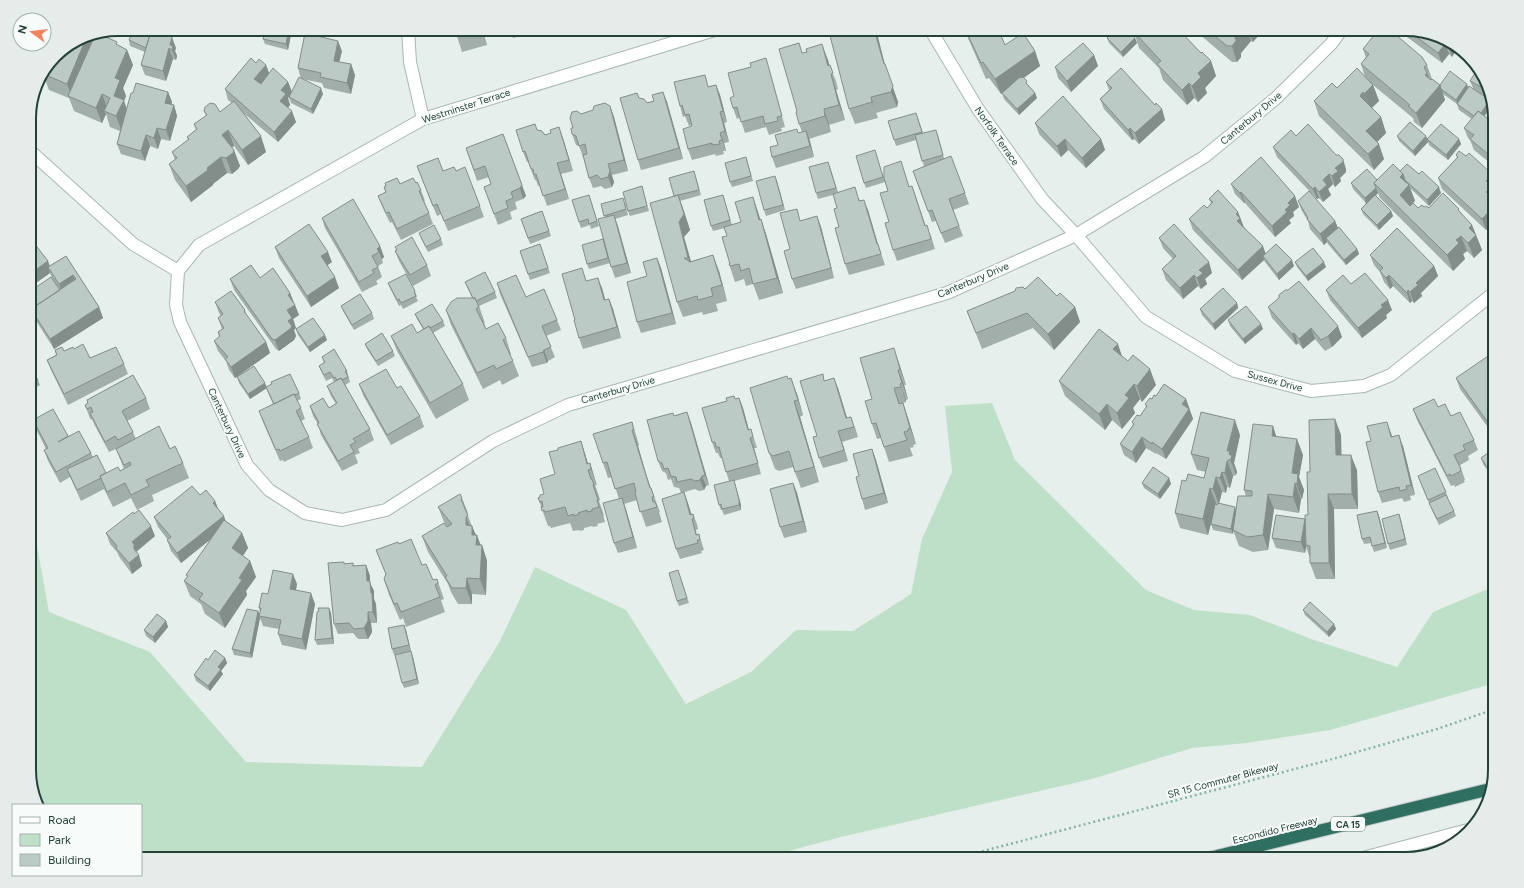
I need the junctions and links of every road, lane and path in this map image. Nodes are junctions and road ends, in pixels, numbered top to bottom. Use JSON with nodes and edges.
{"nodes":[{"id":1,"x":408,"y":36,"type":"edge"},
{"id":2,"x":695,"y":36,"type":"edge"},
{"id":3,"x":934,"y":36,"type":"edge"},
{"id":4,"x":1337,"y":36,"type":"edge"},
{"id":5,"x":423,"y":119,"type":"junction"},
{"id":6,"x":36,"y":156,"type":"edge"},
{"id":7,"x":1076,"y":235,"type":"junction"},
{"id":8,"x":178,"y":271,"type":"junction"},
{"id":9,"x":1488,"y":298,"type":"edge"},
{"id":10,"x":1488,"y":711,"type":"edge"},
{"id":11,"x":1485,"y":790,"type":"edge"},
{"id":12,"x":1459,"y":832,"type":"edge"},
{"id":13,"x":980,"y":852,"type":"edge"},
{"id":14,"x":1234,"y":852,"type":"edge"},
{"id":15,"x":1385,"y":852,"type":"edge"}],
"edges":[{"from":1,"to":5,"type":"street"},
{"from":2,"to":5,"type":"street","name":"Westminster Terrace"},
{"from":3,"to":7,"type":"street","name":"Norfolk Terrace"},
{"from":4,"to":7,"type":"street","name":"Canterbury Drive"},
{"from":5,"to":8,"type":"street","name":"Westminster Terrace"},
{"from":6,"to":8,"type":"street"},
{"from":7,"to":8,"type":"street","name":"Canterbury Drive"},
{"from":7,"to":9,"type":"street","name":"Sussex Drive"},
{"from":10,"to":13,"type":"path","name":"SR 15 Commuter Bikeway"},
{"from":11,"to":14,"type":"highway","name":"Escondido Freeway","number":"CA 15"},
{"from":12,"to":15,"type":"street"}]}
